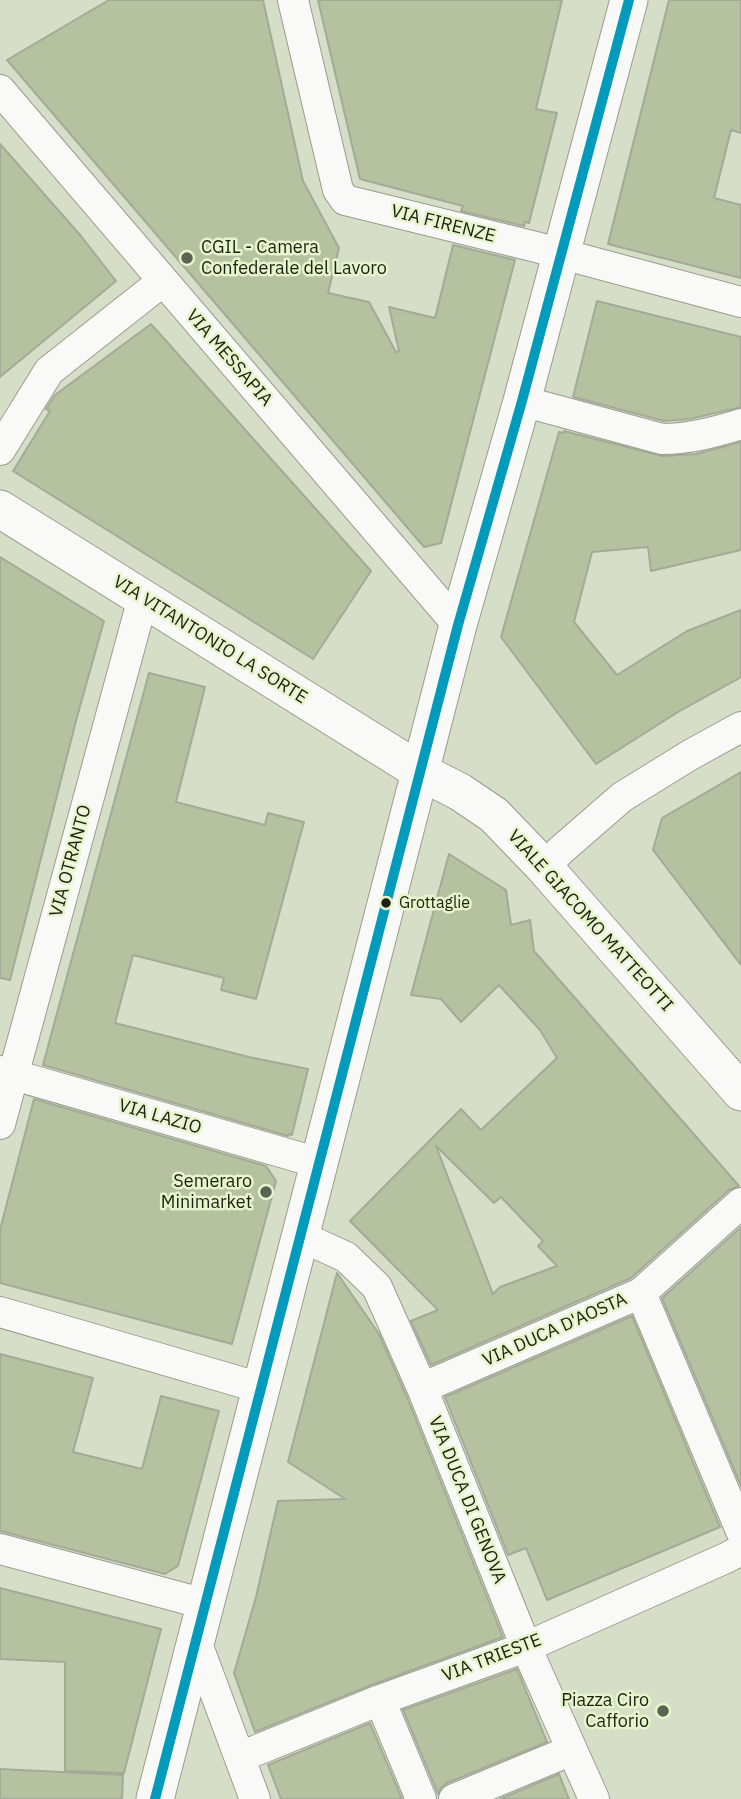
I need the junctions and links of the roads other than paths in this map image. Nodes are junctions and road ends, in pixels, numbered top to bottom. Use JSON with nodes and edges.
{"nodes":[{"id":1,"x":293,"y":0,"type":"edge"},
{"id":2,"x":629,"y":0,"type":"edge"},
{"id":3,"x":4,"y":104,"type":"edge"},
{"id":4,"x":561,"y":254,"type":"junction"},
{"id":5,"x":163,"y":281,"type":"junction"},
{"id":6,"x":741,"y":302,"type":"edge"},
{"id":7,"x":522,"y":401,"type":"junction"},
{"id":8,"x":741,"y":424,"type":"edge"},
{"id":9,"x":0,"y":450,"type":"edge"},
{"id":10,"x":0,"y":509,"type":"edge"},
{"id":11,"x":143,"y":598,"type":"junction"},
{"id":12,"x":458,"y":625,"type":"junction"},
{"id":13,"x":741,"y":727,"type":"edge"},
{"id":14,"x":421,"y":772,"type":"junction"},
{"id":15,"x":544,"y":867,"type":"junction"},
{"id":16,"x":7,"y":1073,"type":"edge"},
{"id":17,"x":741,"y":1092,"type":"edge"},
{"id":18,"x":0,"y":1125,"type":"edge"},
{"id":19,"x":319,"y":1163,"type":"junction"},
{"id":20,"x":741,"y":1203,"type":"edge"},
{"id":21,"x":300,"y":1236,"type":"junction"},
{"id":22,"x":641,"y":1293,"type":"junction"},
{"id":23,"x":0,"y":1312,"type":"edge"},
{"id":24,"x":261,"y":1388,"type":"junction"},
{"id":25,"x":422,"y":1388,"type":"junction"},
{"id":26,"x":741,"y":1531,"type":"edge"},
{"id":27,"x":0,"y":1549,"type":"edge"},
{"id":28,"x":741,"y":1550,"type":"edge"},
{"id":29,"x":205,"y":1604,"type":"junction"},
{"id":30,"x":196,"y":1641,"type":"junction"},
{"id":31,"x":526,"y":1647,"type":"junction"},
{"id":32,"x":380,"y":1700,"type":"junction"},
{"id":33,"x":572,"y":1750,"type":"junction"},
{"id":34,"x":240,"y":1757,"type":"junction"},
{"id":35,"x":155,"y":1799,"type":"edge"},
{"id":36,"x":255,"y":1799,"type":"edge"},
{"id":37,"x":421,"y":1799,"type":"edge"},
{"id":38,"x":454,"y":1799,"type":"edge"},
{"id":39,"x":594,"y":1799,"type":"edge"}],
"edges":[{"from":1,"to":4,"type":"street","name":"VIA FIRENZE"},
{"from":2,"to":4,"type":"street"},
{"from":3,"to":5,"type":"street","name":"VIA MESSAPIA"},
{"from":4,"to":6,"type":"street","name":"VIA FIRENZE"},
{"from":4,"to":7,"type":"street"},
{"from":5,"to":9,"type":"street"},
{"from":5,"to":12,"type":"street","name":"VIA MESSAPIA"},
{"from":7,"to":8,"type":"street"},
{"from":7,"to":12,"type":"street"},
{"from":10,"to":11,"type":"street","name":"VIA VITANTONIO LA SORTE"},
{"from":11,"to":14,"type":"street","name":"VIA VITANTONIO LA SORTE"},
{"from":11,"to":16,"type":"street","name":"VIA OTRANTO"},
{"from":12,"to":14,"type":"street"},
{"from":13,"to":15,"type":"street"},
{"from":14,"to":15,"type":"street","name":"VIALE GIACOMO MATTEOTTI"},
{"from":14,"to":19,"type":"street"},
{"from":15,"to":17,"type":"street","name":"VIALE GIACOMO MATTEOTTI"},
{"from":16,"to":18,"type":"street","name":"VIA OTRANTO"},
{"from":16,"to":19,"type":"street","name":"VIA LAZIO"},
{"from":19,"to":21,"type":"street"},
{"from":20,"to":22,"type":"street","name":"VIA DUCA D'AOSTA"},
{"from":21,"to":24,"type":"street"},
{"from":21,"to":25,"type":"street","name":"VIA DUCA DI GENOVA"},
{"from":22,"to":25,"type":"street","name":"VIA DUCA D'AOSTA"},
{"from":22,"to":26,"type":"street"},
{"from":23,"to":24,"type":"street"},
{"from":24,"to":29,"type":"street"},
{"from":25,"to":31,"type":"street","name":"VIA DUCA DI GENOVA"},
{"from":27,"to":29,"type":"street"},
{"from":28,"to":31,"type":"street","name":"VIA TRIESTE"},
{"from":29,"to":30,"type":"street"},
{"from":30,"to":34,"type":"street"},
{"from":30,"to":35,"type":"street"},
{"from":31,"to":32,"type":"street","name":"VIA TRIESTE"},
{"from":31,"to":33,"type":"street","name":"VIA DUCA DI GENOVA"},
{"from":32,"to":34,"type":"street","name":"VIA TRIESTE"},
{"from":32,"to":37,"type":"street"},
{"from":33,"to":38,"type":"street"},
{"from":33,"to":39,"type":"street","name":"VIA DUCA DI GENOVA"},
{"from":34,"to":36,"type":"street"}]}
